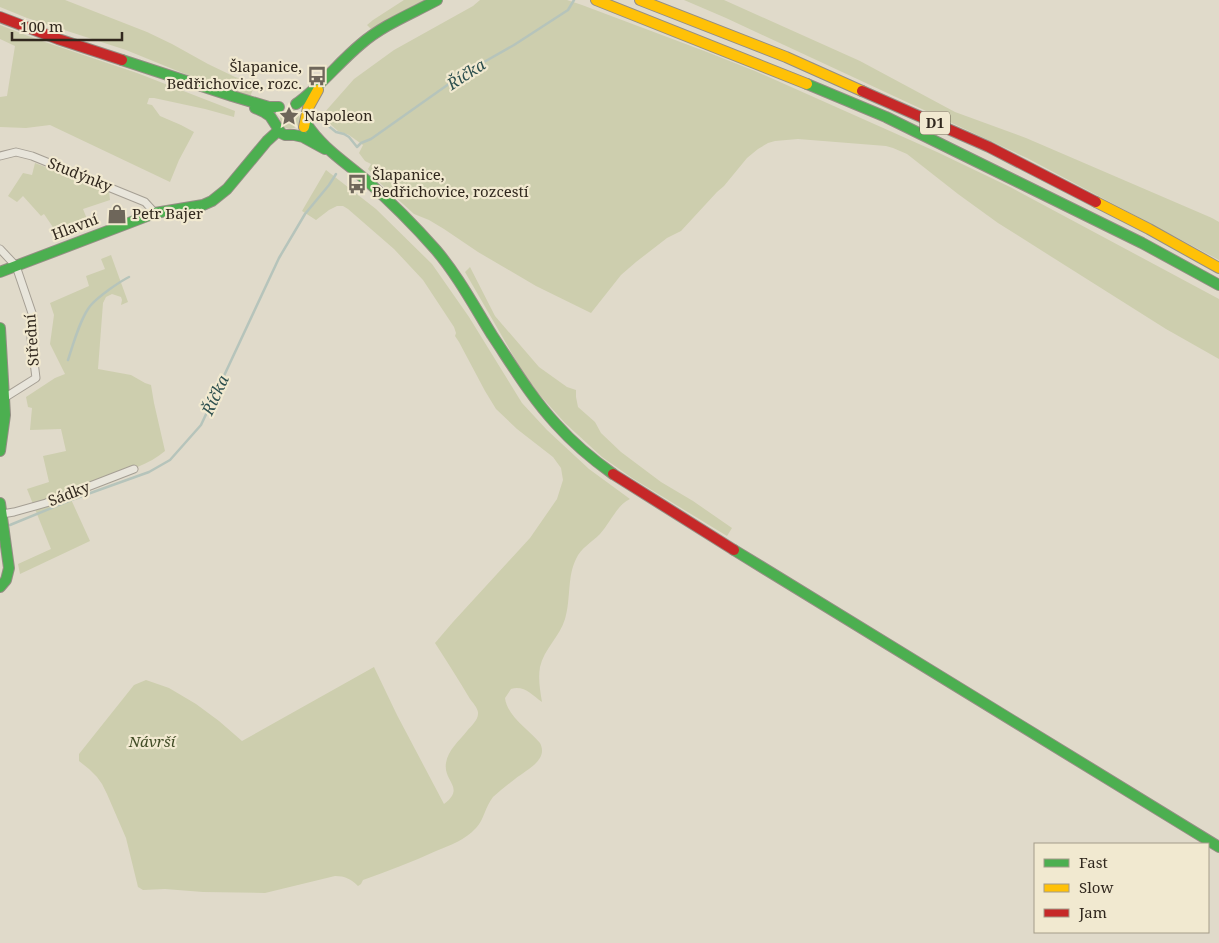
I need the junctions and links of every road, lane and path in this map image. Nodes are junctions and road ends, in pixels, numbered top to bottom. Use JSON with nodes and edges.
{"nodes":[{"id":1,"x":437,"y":0,"type":"edge"},
{"id":2,"x":596,"y":0,"type":"edge"},
{"id":3,"x":640,"y":0,"type":"edge"},
{"id":4,"x":0,"y":17,"type":"edge"},
{"id":5,"x":324,"y":81,"type":"junction"},
{"id":6,"x":232,"y":96,"type":"junction"},
{"id":7,"x":296,"y":104,"type":"junction"},
{"id":8,"x":279,"y":107,"type":"junction"},
{"id":9,"x":306,"y":119,"type":"junction"},
{"id":10,"x":273,"y":120,"type":"junction"},
{"id":11,"x":278,"y":131,"type":"junction"},
{"id":12,"x":295,"y":135,"type":"junction"},
{"id":13,"x":332,"y":153,"type":"junction"},
{"id":14,"x":0,"y":156,"type":"edge"},
{"id":15,"x":155,"y":213,"type":"junction"},
{"id":16,"x":0,"y":249,"type":"edge"},
{"id":17,"x":16,"y":266,"type":"junction"},
{"id":18,"x":1219,"y":268,"type":"edge"},
{"id":19,"x":0,"y":272,"type":"edge"},
{"id":20,"x":1219,"y":285,"type":"edge"},
{"id":21,"x":0,"y":328,"type":"edge"},
{"id":22,"x":2,"y":400,"type":"edge"},
{"id":23,"x":0,"y":451,"type":"edge"},
{"id":24,"x":134,"y":469,"type":"dead end"},
{"id":25,"x":1,"y":508,"type":"edge"},
{"id":26,"x":0,"y":587,"type":"edge"},
{"id":27,"x":1219,"y":847,"type":"edge"}],
"edges":[{"from":1,"to":5,"type":"main road"},
{"from":2,"to":20,"type":"main road","number":"D1"},
{"from":3,"to":18,"type":"main road","number":"D1"},
{"from":4,"to":6,"type":"main road"},
{"from":5,"to":7,"type":"main road"},
{"from":5,"to":9,"type":"main road"},
{"from":6,"to":8,"type":"main road"},
{"from":6,"to":10,"type":"main road"},
{"from":7,"to":8,"type":"main road"},
{"from":7,"to":9,"type":"main road"},
{"from":8,"to":10,"type":"main road"},
{"from":9,"to":12,"type":"main road"},
{"from":9,"to":13,"type":"main road"},
{"from":10,"to":11,"type":"main road"},
{"from":11,"to":12,"type":"main road"},
{"from":11,"to":15,"type":"main road","name":"Hlavní"},
{"from":12,"to":13,"type":"main road"},
{"from":13,"to":27,"type":"main road"},
{"from":14,"to":15,"type":"street","name":"Studýnky"},
{"from":15,"to":17,"type":"main road","name":"Hlavní"},
{"from":16,"to":17,"type":"street"},
{"from":17,"to":19,"type":"main road","name":"Hlavní"},
{"from":17,"to":22,"type":"street","name":"Střední"},
{"from":21,"to":22,"type":"main road"},
{"from":22,"to":23,"type":"main road"},
{"from":24,"to":25,"type":"street","name":"Sádky"},
{"from":25,"to":26,"type":"main road"}]}
